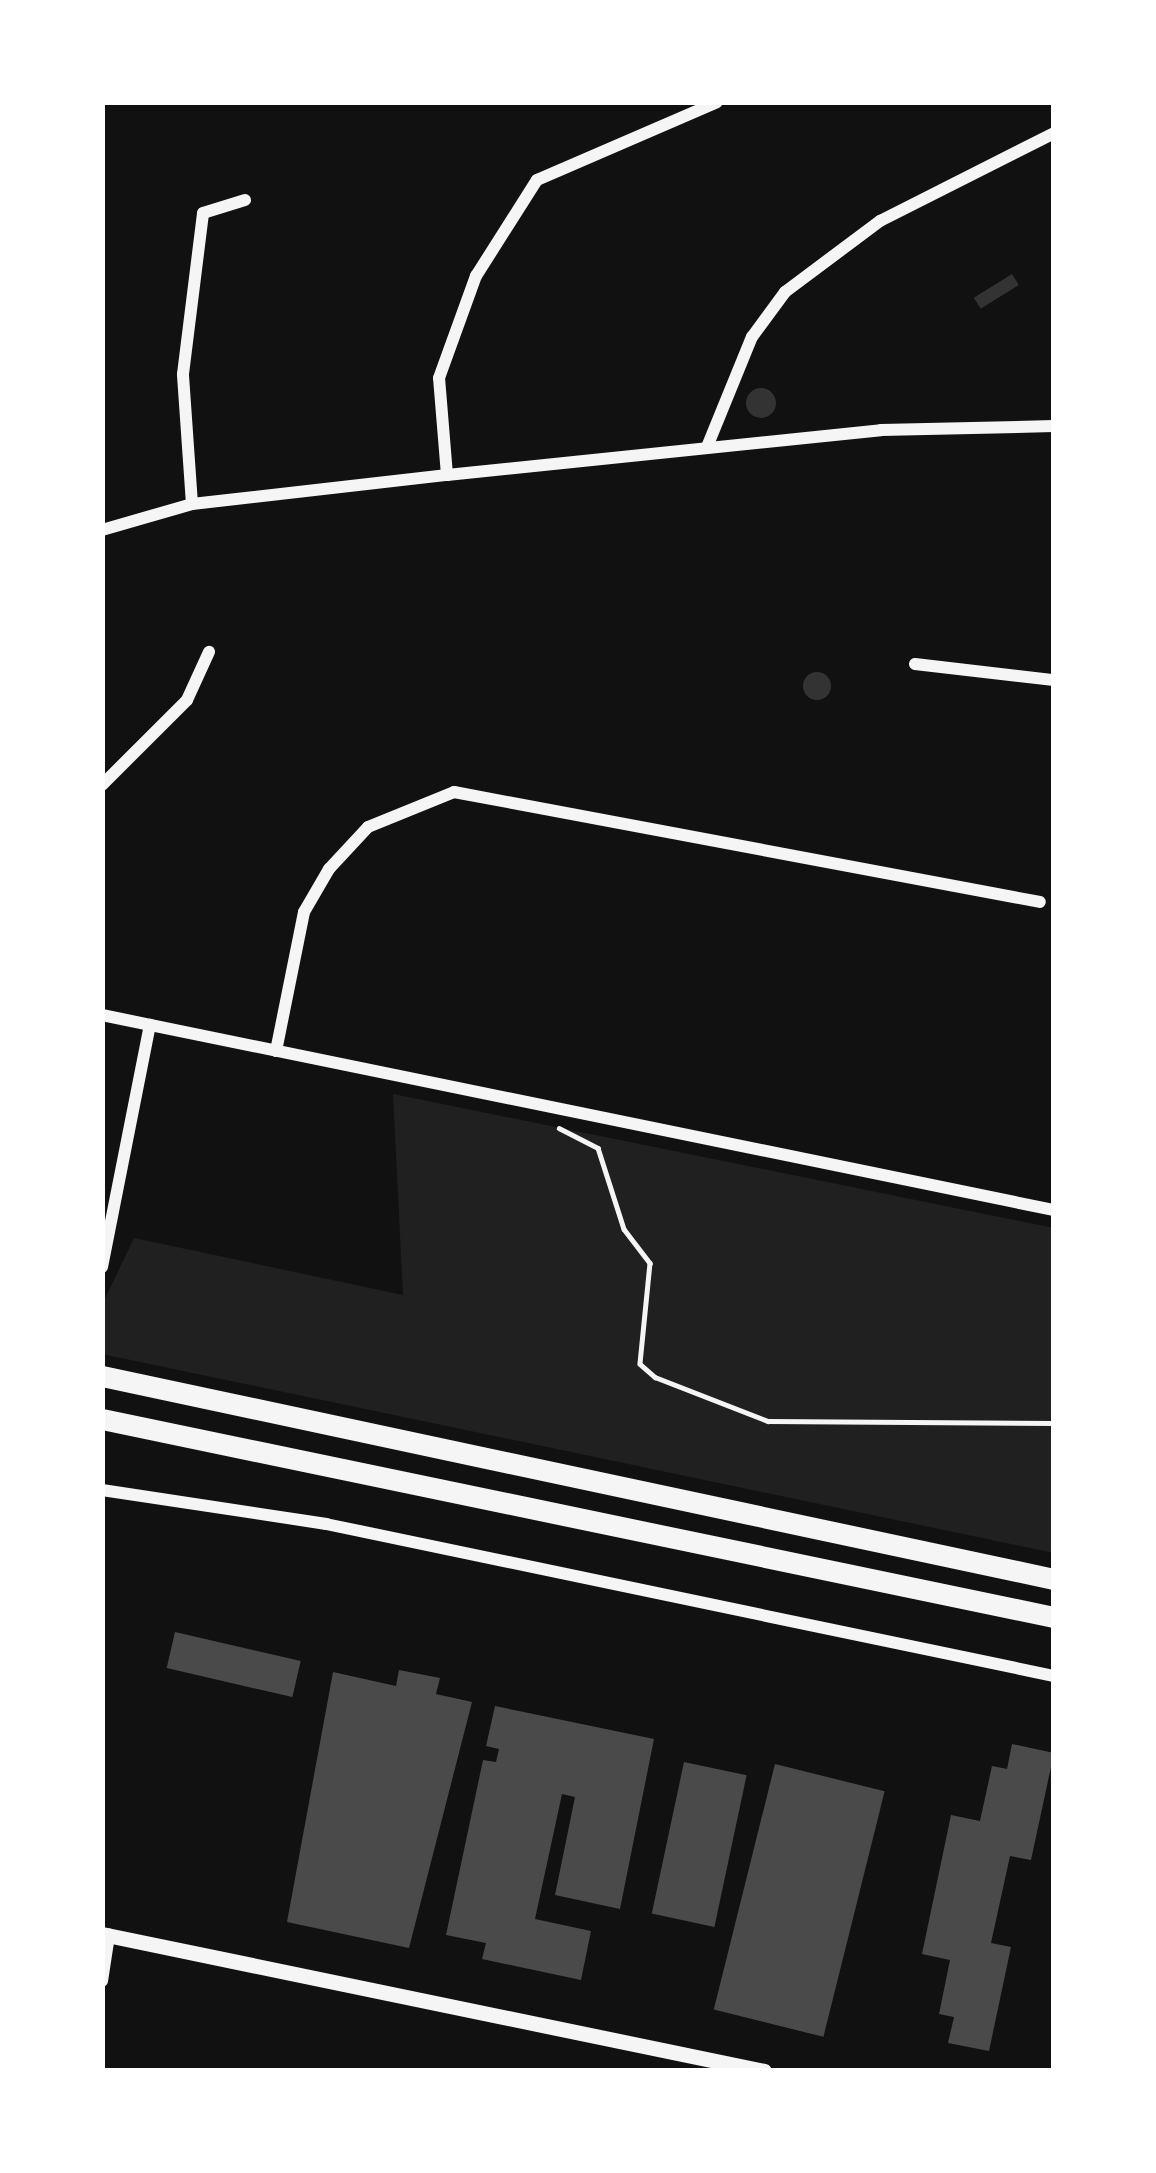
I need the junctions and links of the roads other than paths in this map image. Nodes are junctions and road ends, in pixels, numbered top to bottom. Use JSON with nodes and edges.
{"nodes":[{"id":1,"x":717,"y":102,"type":"edge"},
{"id":2,"x":1054,"y":134,"type":"edge"},
{"id":3,"x":245,"y":200,"type":"dead end"},
{"id":4,"x":1054,"y":426,"type":"edge"},
{"id":5,"x":707,"y":447,"type":"junction"},
{"id":6,"x":447,"y":475,"type":"junction"},
{"id":7,"x":192,"y":504,"type":"junction"},
{"id":8,"x":102,"y":530,"type":"edge"},
{"id":9,"x":208,"y":652,"type":"dead end"},
{"id":10,"x":916,"y":664,"type":"dead end"},
{"id":11,"x":1054,"y":680,"type":"edge"},
{"id":12,"x":102,"y":785,"type":"edge"},
{"id":13,"x":1040,"y":902,"type":"dead end"},
{"id":14,"x":102,"y":1015,"type":"edge"},
{"id":15,"x":150,"y":1025,"type":"junction"},
{"id":16,"x":276,"y":1051,"type":"junction"},
{"id":17,"x":1054,"y":1210,"type":"edge"},
{"id":18,"x":102,"y":1267,"type":"edge"},
{"id":19,"x":102,"y":1376,"type":"edge"},
{"id":20,"x":102,"y":1418,"type":"edge"},
{"id":21,"x":102,"y":1490,"type":"edge"},
{"id":22,"x":1054,"y":1579,"type":"edge"},
{"id":23,"x":1054,"y":1617,"type":"edge"},
{"id":24,"x":1054,"y":1676,"type":"edge"},
{"id":25,"x":106,"y":1934,"type":"edge"},
{"id":26,"x":102,"y":1981,"type":"edge"},
{"id":27,"x":764,"y":2071,"type":"edge"}],
"edges":[{"from":1,"to":6,"type":"street"},
{"from":2,"to":5,"type":"street"},
{"from":3,"to":7,"type":"street"},
{"from":4,"to":5,"type":"street"},
{"from":5,"to":6,"type":"street"},
{"from":6,"to":7,"type":"street"},
{"from":7,"to":8,"type":"street"},
{"from":9,"to":12,"type":"street"},
{"from":10,"to":11,"type":"street"},
{"from":13,"to":16,"type":"street"},
{"from":14,"to":15,"type":"street"},
{"from":15,"to":16,"type":"street"},
{"from":15,"to":18,"type":"street"},
{"from":16,"to":17,"type":"street"},
{"from":19,"to":22,"type":"highway"},
{"from":20,"to":23,"type":"highway"},
{"from":21,"to":24,"type":"street"},
{"from":25,"to":26,"type":"street"},
{"from":25,"to":27,"type":"street"}]}
